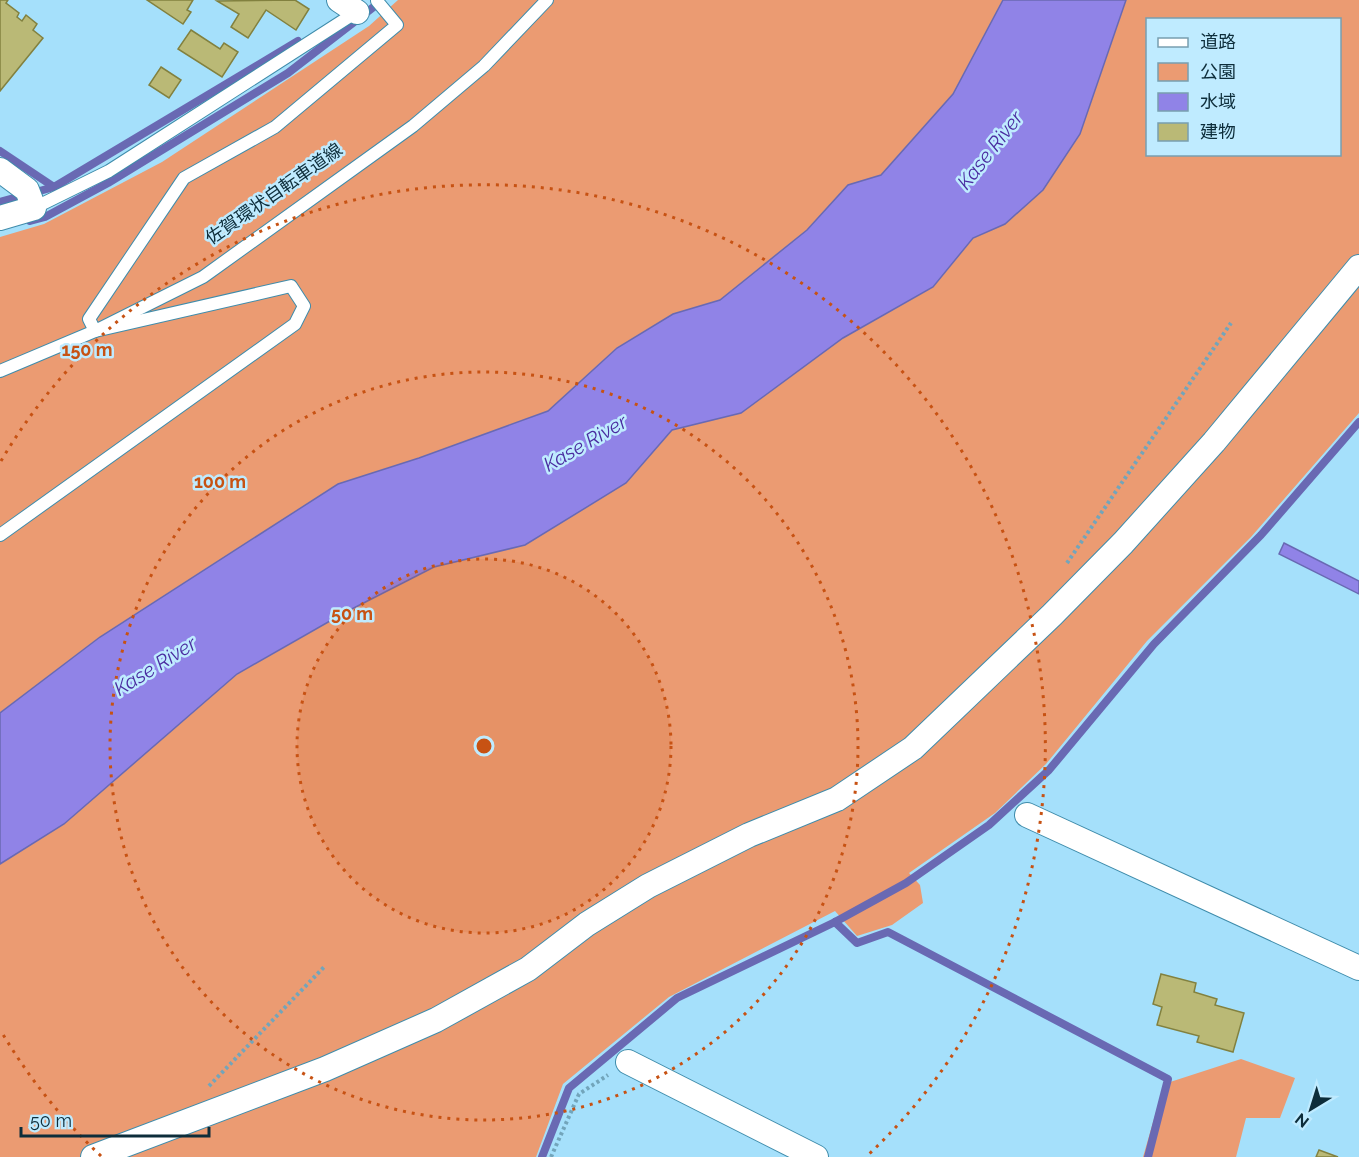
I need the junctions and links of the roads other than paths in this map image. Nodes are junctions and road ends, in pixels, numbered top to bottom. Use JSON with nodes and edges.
{"nodes":[{"id":1,"x":547,"y":0,"type":"edge"},
{"id":2,"x":363,"y":3,"type":"edge"},
{"id":3,"x":0,"y":170,"type":"edge"},
{"id":4,"x":30,"y":199,"type":"junction"},
{"id":5,"x":0,"y":218,"type":"edge"},
{"id":6,"x":1359,"y":267,"type":"edge"},
{"id":7,"x":95,"y":331,"type":"junction"},
{"id":8,"x":0,"y":371,"type":"edge"},
{"id":9,"x":0,"y":536,"type":"edge"},
{"id":10,"x":1027,"y":815,"type":"dead end"},
{"id":11,"x":1359,"y":968,"type":"edge"},
{"id":12,"x":628,"y":1062,"type":"road end"},
{"id":13,"x":93,"y":1157,"type":"edge"},
{"id":14,"x":816,"y":1157,"type":"edge"}],
"edges":[{"from":1,"to":7,"type":"lane"},
{"from":2,"to":4,"type":"lane"},
{"from":2,"to":7,"type":"lane"},
{"from":3,"to":4,"type":"street"},
{"from":4,"to":5,"type":"street"},
{"from":6,"to":13,"type":"street"},
{"from":7,"to":8,"type":"lane"},
{"from":7,"to":9,"type":"lane"},
{"from":10,"to":11,"type":"street"},
{"from":12,"to":14,"type":"street"}]}
